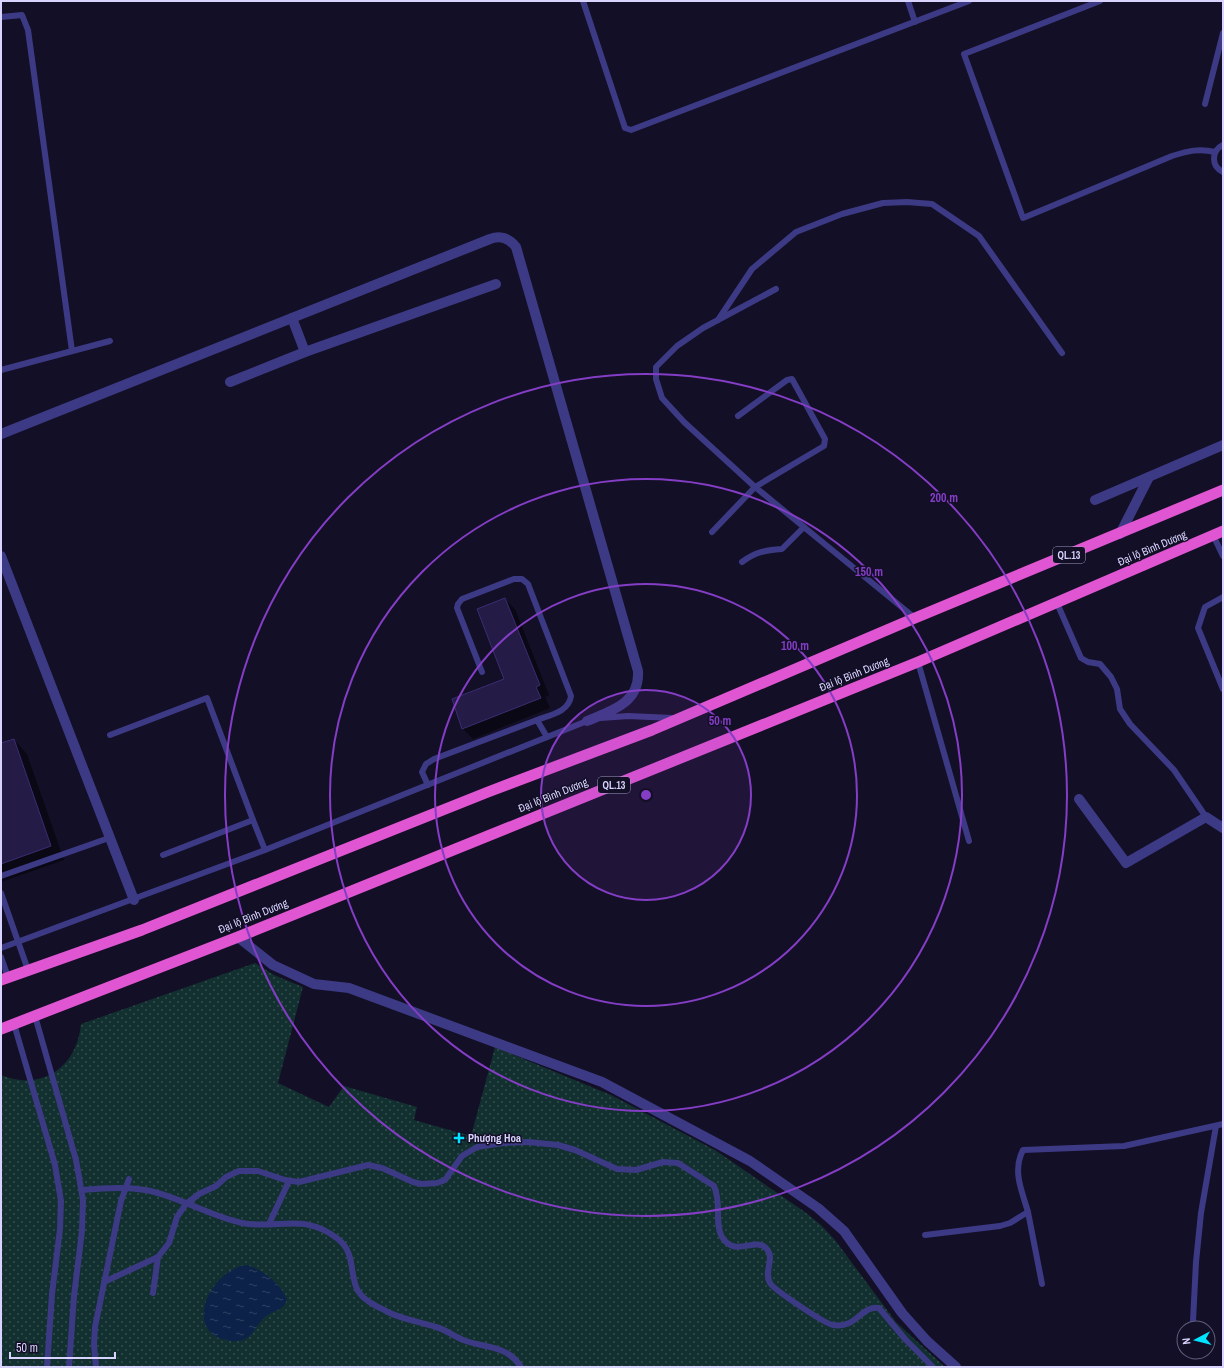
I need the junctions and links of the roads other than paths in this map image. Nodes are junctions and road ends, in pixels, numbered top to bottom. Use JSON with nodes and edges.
{"nodes":[{"id":1,"x":583,"y":1,"type":"edge"},
{"id":2,"x":908,"y":1,"type":"edge"},
{"id":3,"x":969,"y":1,"type":"edge"},
{"id":4,"x":1100,"y":1,"type":"edge"},
{"id":5,"x":1,"y":17,"type":"edge"},
{"id":6,"x":915,"y":22,"type":"junction"},
{"id":7,"x":1223,"y":33,"type":"edge"},
{"id":8,"x":1205,"y":104,"type":"dead end"},
{"id":9,"x":1223,"y":145,"type":"edge"},
{"id":10,"x":1215,"y":152,"type":"junction"},
{"id":11,"x":1223,"y":172,"type":"edge"},
{"id":12,"x":496,"y":284,"type":"dead end"},
{"id":13,"x":776,"y":289,"type":"dead end"},
{"id":14,"x":292,"y":318,"type":"junction"},
{"id":15,"x":717,"y":321,"type":"junction"},
{"id":16,"x":110,"y":341,"type":"dead end"},
{"id":17,"x":72,"y":351,"type":"junction"},
{"id":18,"x":305,"y":352,"type":"junction"},
{"id":19,"x":1062,"y":352,"type":"dead end"},
{"id":20,"x":1,"y":370,"type":"edge"},
{"id":21,"x":230,"y":382,"type":"dead end"},
{"id":22,"x":738,"y":416,"type":"dead end"},
{"id":23,"x":1,"y":434,"type":"edge"},
{"id":24,"x":1223,"y":446,"type":"edge"},
{"id":25,"x":1149,"y":477,"type":"junction"},
{"id":26,"x":755,"y":487,"type":"junction"},
{"id":27,"x":1223,"y":490,"type":"edge"},
{"id":28,"x":1095,"y":500,"type":"dead end"},
{"id":29,"x":804,"y":527,"type":"junction"},
{"id":30,"x":712,"y":532,"type":"dead end"},
{"id":31,"x":1218,"y":533,"type":"edge"},
{"id":32,"x":1120,"y":534,"type":"junction"},
{"id":33,"x":1,"y":556,"type":"edge"},
{"id":34,"x":1223,"y":556,"type":"edge"},
{"id":35,"x":742,"y":562,"type":"dead end"},
{"id":36,"x":1223,"y":597,"type":"edge"},
{"id":37,"x":1057,"y":603,"type":"junction"},
{"id":38,"x":915,"y":618,"type":"junction"},
{"id":39,"x":918,"y":662,"type":"junction"},
{"id":40,"x":482,"y":672,"type":"dead end"},
{"id":41,"x":1223,"y":689,"type":"edge"},
{"id":42,"x":685,"y":716,"type":"junction"},
{"id":43,"x":537,"y":720,"type":"junction"},
{"id":44,"x":589,"y":721,"type":"junction"},
{"id":45,"x":110,"y":735,"type":"dead end"},
{"id":46,"x":547,"y":737,"type":"junction"},
{"id":47,"x":428,"y":785,"type":"junction"},
{"id":48,"x":1079,"y":799,"type":"dead end"},
{"id":49,"x":1206,"y":816,"type":"junction"},
{"id":50,"x":254,"y":820,"type":"junction"},
{"id":51,"x":1223,"y":828,"type":"edge"},
{"id":52,"x":109,"y":838,"type":"junction"},
{"id":53,"x":969,"y":841,"type":"dead end"},
{"id":54,"x":265,"y":850,"type":"junction"},
{"id":55,"x":163,"y":854,"type":"dead end"},
{"id":56,"x":1,"y":876,"type":"edge"},
{"id":57,"x":1,"y":893,"type":"edge"},
{"id":58,"x":134,"y":900,"type":"junction"},
{"id":59,"x":238,"y":936,"type":"junction"},
{"id":60,"x":18,"y":942,"type":"junction"},
{"id":61,"x":1,"y":948,"type":"edge"},
{"id":62,"x":1,"y":957,"type":"edge"},
{"id":63,"x":28,"y":970,"type":"junction"},
{"id":64,"x":4,"y":979,"type":"edge"},
{"id":65,"x":35,"y":1016,"type":"junction"},
{"id":66,"x":14,"y":1024,"type":"junction"},
{"id":67,"x":1,"y":1029,"type":"edge"},
{"id":68,"x":1223,"y":1124,"type":"edge"},
{"id":69,"x":1216,"y":1126,"type":"junction"},
{"id":70,"x":129,"y":1179,"type":"dead end"},
{"id":71,"x":289,"y":1181,"type":"junction"},
{"id":72,"x":125,"y":1188,"type":"junction"},
{"id":73,"x":82,"y":1190,"type":"junction"},
{"id":74,"x":186,"y":1204,"type":"junction"},
{"id":75,"x":1028,"y":1212,"type":"junction"},
{"id":76,"x":270,"y":1224,"type":"junction"},
{"id":77,"x":925,"y":1235,"type":"dead end"},
{"id":78,"x":158,"y":1257,"type":"junction"},
{"id":79,"x":104,"y":1282,"type":"junction"},
{"id":80,"x":1042,"y":1284,"type":"dead end"},
{"id":81,"x":153,"y":1293,"type":"dead end"},
{"id":82,"x":1193,"y":1320,"type":"edge"},
{"id":83,"x":46,"y":1367,"type":"edge"},
{"id":84,"x":69,"y":1367,"type":"edge"},
{"id":85,"x":96,"y":1367,"type":"edge"},
{"id":86,"x":521,"y":1367,"type":"edge"},
{"id":87,"x":933,"y":1367,"type":"edge"},
{"id":88,"x":956,"y":1367,"type":"edge"}],
"edges":[{"from":1,"to":6,"type":"lane"},
{"from":2,"to":6,"type":"lane"},
{"from":3,"to":6,"type":"lane"},
{"from":4,"to":10,"type":"lane"},
{"from":5,"to":17,"type":"lane"},
{"from":7,"to":8,"type":"lane"},
{"from":9,"to":10,"type":"lane"},
{"from":10,"to":11,"type":"lane"},
{"from":12,"to":18,"type":"street"},
{"from":13,"to":15,"type":"lane"},
{"from":14,"to":18,"type":"street"},
{"from":14,"to":23,"type":"street"},
{"from":14,"to":44,"type":"street"},
{"from":15,"to":19,"type":"lane"},
{"from":15,"to":26,"type":"lane"},
{"from":16,"to":17,"type":"lane"},
{"from":17,"to":20,"type":"lane"},
{"from":18,"to":21,"type":"street"},
{"from":22,"to":26,"type":"lane"},
{"from":24,"to":25,"type":"street"},
{"from":25,"to":28,"type":"street"},
{"from":25,"to":32,"type":"street"},
{"from":26,"to":29,"type":"lane"},
{"from":26,"to":30,"type":"lane"},
{"from":27,"to":32,"type":"highway","number":"QL.13"},
{"from":29,"to":35,"type":"lane"},
{"from":29,"to":38,"type":"lane"},
{"from":31,"to":34,"type":"lane"},
{"from":31,"to":37,"type":"highway","name":"Đại lộ Bình Dương","number":"QL.13"},
{"from":32,"to":38,"type":"highway","number":"QL.13"},
{"from":33,"to":52,"type":"street"},
{"from":36,"to":41,"type":"lane"},
{"from":37,"to":39,"type":"highway","name":"Đại lộ Bình Dương","number":"QL.13"},
{"from":37,"to":49,"type":"lane"},
{"from":38,"to":42,"type":"highway","number":"QL.13"},
{"from":39,"to":53,"type":"lane"},
{"from":39,"to":59,"type":"highway","name":"Đại lộ Bình Dương","number":"QL.13"},
{"from":40,"to":43,"type":"lane"},
{"from":42,"to":44,"type":"lane"},
{"from":42,"to":63,"type":"highway","number":"QL.13"},
{"from":43,"to":46,"type":"lane"},
{"from":43,"to":47,"type":"lane"},
{"from":44,"to":46,"type":"lane"},
{"from":45,"to":50,"type":"lane"},
{"from":46,"to":47,"type":"lane"},
{"from":47,"to":54,"type":"lane"},
{"from":48,"to":49,"type":"street"},
{"from":49,"to":51,"type":"street"},
{"from":50,"to":54,"type":"lane"},
{"from":50,"to":55,"type":"lane"},
{"from":52,"to":56,"type":"lane"},
{"from":52,"to":58,"type":"street"},
{"from":54,"to":58,"type":"lane"},
{"from":57,"to":60,"type":"lane"},
{"from":58,"to":60,"type":"lane"},
{"from":59,"to":65,"type":"highway","name":"Đại lộ Bình Dương","number":"QL.13"},
{"from":59,"to":88,"type":"street"},
{"from":60,"to":61,"type":"lane"},
{"from":60,"to":63,"type":"lane"},
{"from":62,"to":64,"type":"lane"},
{"from":63,"to":64,"type":"highway","number":"QL.13"},
{"from":65,"to":66,"type":"highway","name":"Đại lộ Bình Dương","number":"QL.13"},
{"from":65,"to":73,"type":"lane"},
{"from":66,"to":67,"type":"highway","name":"Đại lộ Bình Dương","number":"QL.13"},
{"from":66,"to":83,"type":"lane"},
{"from":68,"to":69,"type":"lane"},
{"from":69,"to":75,"type":"lane"},
{"from":69,"to":82,"type":"lane"},
{"from":70,"to":72,"type":"lane"},
{"from":71,"to":74,"type":"lane"},
{"from":71,"to":76,"type":"lane"},
{"from":71,"to":87,"type":"lane"},
{"from":72,"to":73,"type":"lane"},
{"from":72,"to":74,"type":"lane"},
{"from":72,"to":79,"type":"lane"},
{"from":73,"to":84,"type":"lane"},
{"from":74,"to":76,"type":"lane"},
{"from":74,"to":78,"type":"lane"},
{"from":75,"to":77,"type":"lane"},
{"from":75,"to":80,"type":"lane"},
{"from":76,"to":86,"type":"lane"},
{"from":78,"to":79,"type":"lane"},
{"from":78,"to":81,"type":"lane"},
{"from":79,"to":85,"type":"lane"}]}
